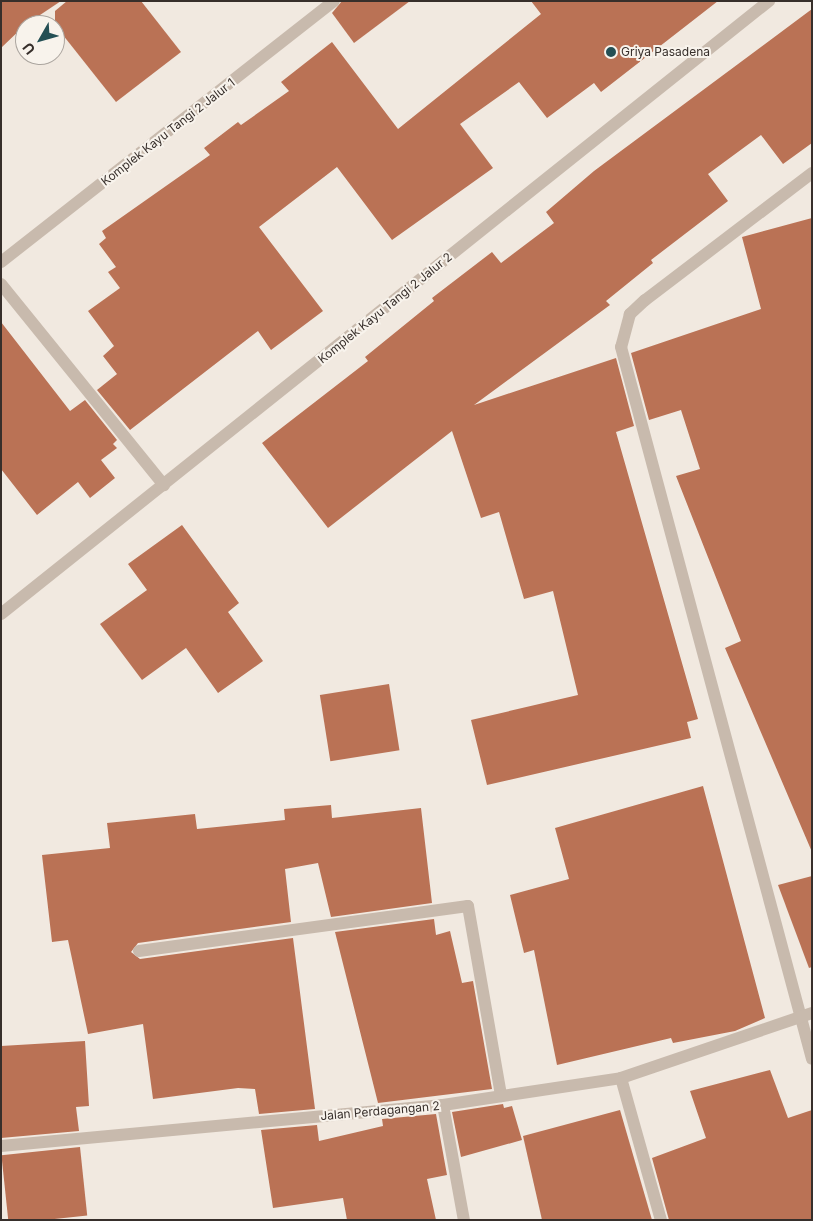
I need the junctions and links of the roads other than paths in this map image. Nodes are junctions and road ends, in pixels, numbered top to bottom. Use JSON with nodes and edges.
{"nodes":[{"id":1,"x":334,"y":1,"type":"edge"},
{"id":2,"x":769,"y":1,"type":"edge"},
{"id":3,"x":812,"y":173,"type":"edge"},
{"id":4,"x":1,"y":262,"type":"edge"},
{"id":5,"x":1,"y":284,"type":"edge"},
{"id":6,"x":164,"y":485,"type":"junction"},
{"id":7,"x":1,"y":614,"type":"edge"},
{"id":8,"x":139,"y":951,"type":"dead end"},
{"id":9,"x":812,"y":1013,"type":"edge"},
{"id":10,"x":800,"y":1018,"type":"junction"},
{"id":11,"x":812,"y":1059,"type":"edge"},
{"id":12,"x":621,"y":1078,"type":"junction"},
{"id":13,"x":501,"y":1096,"type":"junction"},
{"id":14,"x":443,"y":1105,"type":"junction"},
{"id":15,"x":1,"y":1146,"type":"edge"},
{"id":16,"x":464,"y":1220,"type":"edge"},
{"id":17,"x":661,"y":1220,"type":"edge"}],
"edges":[{"from":1,"to":4,"type":"street","name":"Komplek Kayu Tangi 2 Jalur 1"},
{"from":2,"to":6,"type":"street","name":"Komplek Kayu Tangi 2 Jalur 2"},
{"from":3,"to":10,"type":"street"},
{"from":5,"to":6,"type":"street"},
{"from":6,"to":7,"type":"street","name":"Komplek Kayu Tangi 2 Jalur 2"},
{"from":8,"to":13,"type":"street"},
{"from":9,"to":10,"type":"street","name":"Jalan Perdagangan 2"},
{"from":10,"to":11,"type":"street"},
{"from":10,"to":12,"type":"street","name":"Jalan Perdagangan 2"},
{"from":12,"to":13,"type":"street","name":"Jalan Perdagangan 2"},
{"from":12,"to":17,"type":"street"},
{"from":13,"to":14,"type":"street","name":"Jalan Perdagangan 2"},
{"from":14,"to":15,"type":"street","name":"Jalan Perdagangan 2"},
{"from":14,"to":16,"type":"street"}]}
